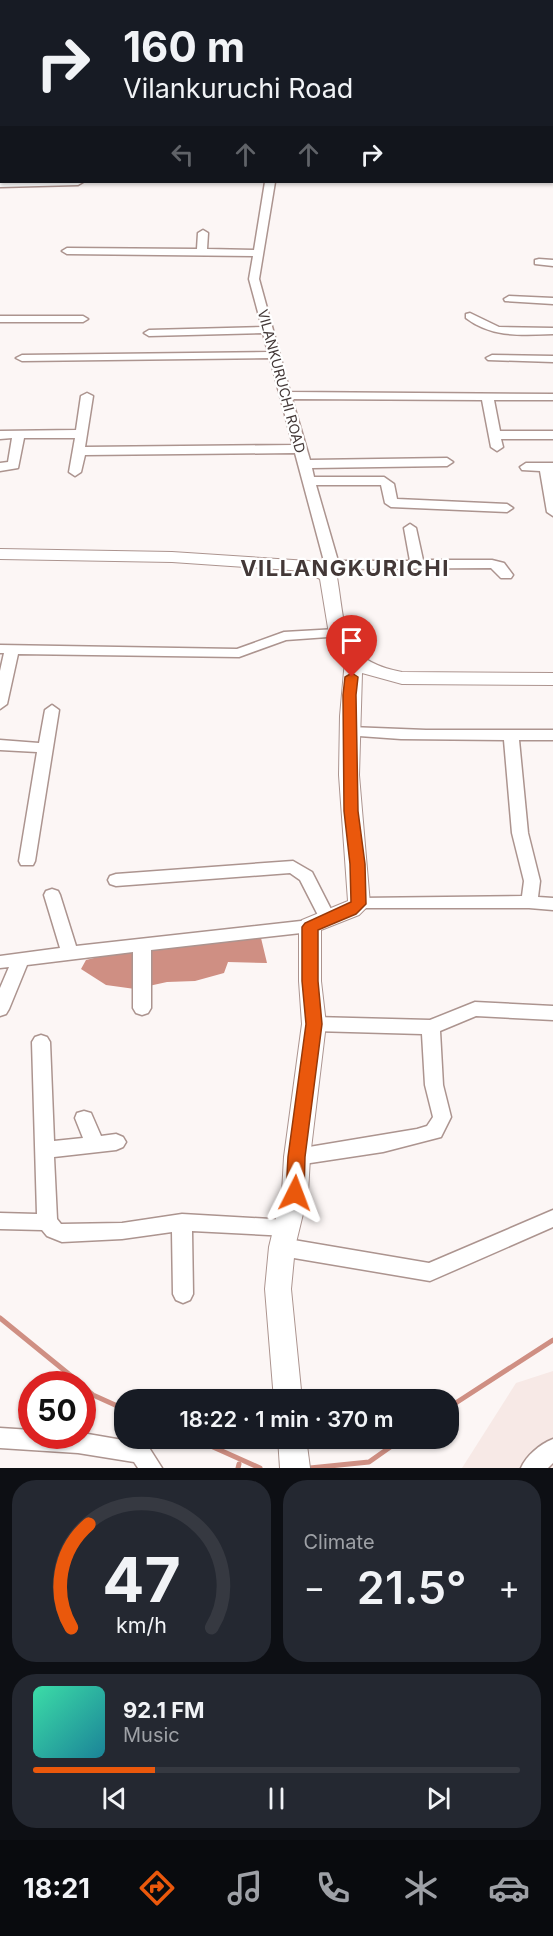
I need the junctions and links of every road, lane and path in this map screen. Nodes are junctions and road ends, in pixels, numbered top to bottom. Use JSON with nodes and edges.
{"nodes":[{"id":1,"x":39,"y":183,"type":"edge"},
{"id":2,"x":270,"y":183,"type":"edge"},
{"id":3,"x":0,"y":184,"type":"edge"},
{"id":4,"x":203,"y":233,"type":"dead end"},
{"id":5,"x":152,"y":237,"type":"dead end"},
{"id":6,"x":67,"y":251,"type":"dead end"},
{"id":7,"x":148,"y":252,"type":"junction"},
{"id":8,"x":202,"y":252,"type":"junction"},
{"id":9,"x":258,"y":253,"type":"junction"},
{"id":10,"x":539,"y":262,"type":"dead end"},
{"id":11,"x":553,"y":263,"type":"edge"},
{"id":12,"x":509,"y":300,"type":"dead end"},
{"id":13,"x":553,"y":301,"type":"edge"},
{"id":14,"x":470,"y":316,"type":"dead end"},
{"id":15,"x":0,"y":319,"type":"edge"},
{"id":16,"x":82,"y":319,"type":"dead end"},
{"id":17,"x":268,"y":330,"type":"junction"},
{"id":18,"x":553,"y":331,"type":"edge"},
{"id":19,"x":149,"y":333,"type":"dead end"},
{"id":20,"x":275,"y":355,"type":"junction"},
{"id":21,"x":22,"y":358,"type":"dead end"},
{"id":22,"x":492,"y":358,"type":"dead end"},
{"id":23,"x":553,"y":359,"type":"edge"},
{"id":24,"x":286,"y":395,"type":"junction"},
{"id":25,"x":87,"y":396,"type":"dead end"},
{"id":26,"x":487,"y":396,"type":"junction"},
{"id":27,"x":553,"y":397,"type":"edge"},
{"id":28,"x":19,"y":434,"type":"junction"},
{"id":29,"x":81,"y":434,"type":"junction"},
{"id":30,"x":0,"y":435,"type":"edge"},
{"id":31,"x":553,"y":435,"type":"edge"},
{"id":32,"x":300,"y":449,"type":"junction"},
{"id":33,"x":80,"y":451,"type":"junction"},
{"id":34,"x":447,"y":462,"type":"dead end"},
{"id":35,"x":304,"y":464,"type":"junction"},
{"id":36,"x":0,"y":467,"type":"edge"},
{"id":37,"x":526,"y":467,"type":"dead end"},
{"id":38,"x":550,"y":467,"type":"edge"},
{"id":39,"x":75,"y":472,"type":"dead end"},
{"id":40,"x":309,"y":481,"type":"junction"},
{"id":41,"x":507,"y":508,"type":"dead end"},
{"id":42,"x":553,"y":512,"type":"edge"},
{"id":43,"x":410,"y":528,"type":"dead end"},
{"id":44,"x":0,"y":554,"type":"edge"},
{"id":45,"x":417,"y":565,"type":"junction"},
{"id":46,"x":330,"y":571,"type":"junction"},
{"id":47,"x":506,"y":575,"type":"dead end"},
{"id":48,"x":337,"y":633,"type":"junction"},
{"id":49,"x":6,"y":649,"type":"edge"},
{"id":50,"x":354,"y":660,"type":"junction"},
{"id":51,"x":553,"y":679,"type":"edge"},
{"id":52,"x":0,"y":704,"type":"edge"},
{"id":53,"x":52,"y":710,"type":"dead end"},
{"id":54,"x":351,"y":732,"type":"junction"},
{"id":55,"x":511,"y":735,"type":"junction"},
{"id":56,"x":553,"y":735,"type":"edge"},
{"id":57,"x":0,"y":745,"type":"edge"},
{"id":58,"x":44,"y":748,"type":"junction"},
{"id":59,"x":27,"y":861,"type":"dead end"},
{"id":60,"x":116,"y":880,"type":"dead end"},
{"id":61,"x":52,"y":895,"type":"dead end"},
{"id":62,"x":529,"y":902,"type":"junction"},
{"id":63,"x":359,"y":904,"type":"junction"},
{"id":64,"x":553,"y":904,"type":"edge"},
{"id":65,"x":319,"y":923,"type":"junction"},
{"id":66,"x":142,"y":945,"type":"junction"},
{"id":67,"x":70,"y":954,"type":"junction"},
{"id":68,"x":21,"y":959,"type":"junction"},
{"id":69,"x":0,"y":961,"type":"edge"},
{"id":70,"x":142,"y":1008,"type":"dead end"},
{"id":71,"x":0,"y":1009,"type":"edge"},
{"id":72,"x":553,"y":1013,"type":"edge"},
{"id":73,"x":314,"y":1024,"type":"junction"},
{"id":74,"x":431,"y":1027,"type":"junction"},
{"id":75,"x":41,"y":1042,"type":"dead end"},
{"id":76,"x":84,"y":1118,"type":"dead end"},
{"id":77,"x":116,"y":1142,"type":"dead end"},
{"id":78,"x":95,"y":1144,"type":"junction"},
{"id":79,"x":44,"y":1150,"type":"junction"},
{"id":80,"x":297,"y":1157,"type":"junction"},
{"id":81,"x":553,"y":1218,"type":"edge"},
{"id":82,"x":0,"y":1221,"type":"edge"},
{"id":83,"x":47,"y":1221,"type":"junction"},
{"id":84,"x":182,"y":1222,"type":"junction"},
{"id":85,"x":285,"y":1237,"type":"junction"},
{"id":86,"x":183,"y":1294,"type":"dead end"},
{"id":87,"x":287,"y":1389,"type":"edge"},
{"id":88,"x":0,"y":1438,"type":"edge"},
{"id":89,"x":293,"y":1449,"type":"edge"},
{"id":90,"x":553,"y":1449,"type":"edge"},
{"id":91,"x":151,"y":1468,"type":"edge"},
{"id":92,"x":295,"y":1468,"type":"edge"},
{"id":93,"x":532,"y":1468,"type":"edge"}],
"edges":[{"from":1,"to":3,"type":"street"},
{"from":2,"to":9,"type":"street","name":"VILANKURUCHI ROAD"},
{"from":4,"to":8,"type":"street"},
{"from":5,"to":7,"type":"street"},
{"from":6,"to":7,"type":"street"},
{"from":7,"to":8,"type":"street"},
{"from":8,"to":9,"type":"street"},
{"from":9,"to":17,"type":"street","name":"VILANKURUCHI ROAD"},
{"from":10,"to":11,"type":"street"},
{"from":12,"to":13,"type":"street"},
{"from":14,"to":18,"type":"street"},
{"from":15,"to":16,"type":"street"},
{"from":17,"to":19,"type":"street"},
{"from":17,"to":20,"type":"street","name":"VILANKURUCHI ROAD"},
{"from":20,"to":21,"type":"street"},
{"from":20,"to":24,"type":"street","name":"VILANKURUCHI ROAD"},
{"from":22,"to":23,"type":"street"},
{"from":24,"to":26,"type":"street"},
{"from":24,"to":32,"type":"street","name":"VILANKURUCHI ROAD"},
{"from":25,"to":29,"type":"street"},
{"from":26,"to":27,"type":"street"},
{"from":26,"to":31,"type":"street"},
{"from":28,"to":29,"type":"street"},
{"from":28,"to":30,"type":"street"},
{"from":28,"to":36,"type":"street"},
{"from":29,"to":33,"type":"street"},
{"from":32,"to":33,"type":"street"},
{"from":32,"to":35,"type":"street","name":"VILANKURUCHI ROAD"},
{"from":33,"to":39,"type":"street"},
{"from":34,"to":35,"type":"street"},
{"from":35,"to":40,"type":"street","name":"VILANKURUCHI ROAD"},
{"from":37,"to":38,"type":"street"},
{"from":38,"to":42,"type":"street"},
{"from":40,"to":41,"type":"street"},
{"from":40,"to":46,"type":"street","name":"VILANKURUCHI ROAD"},
{"from":43,"to":45,"type":"street"},
{"from":44,"to":46,"type":"main road"},
{"from":45,"to":46,"type":"street"},
{"from":45,"to":47,"type":"street"},
{"from":46,"to":48,"type":"main road"},
{"from":48,"to":49,"type":"street"},
{"from":48,"to":50,"type":"main road"},
{"from":49,"to":52,"type":"street"},
{"from":50,"to":51,"type":"main road"},
{"from":50,"to":54,"type":"main road"},
{"from":53,"to":58,"type":"street"},
{"from":54,"to":55,"type":"street"},
{"from":54,"to":63,"type":"main road"},
{"from":55,"to":56,"type":"street"},
{"from":55,"to":62,"type":"street"},
{"from":57,"to":58,"type":"street"},
{"from":58,"to":59,"type":"street"},
{"from":60,"to":65,"type":"street"},
{"from":61,"to":67,"type":"street"},
{"from":62,"to":63,"type":"street"},
{"from":62,"to":64,"type":"street"},
{"from":63,"to":65,"type":"main road"},
{"from":65,"to":66,"type":"street"},
{"from":65,"to":73,"type":"main road"},
{"from":66,"to":67,"type":"street"},
{"from":66,"to":70,"type":"street"},
{"from":67,"to":68,"type":"street"},
{"from":68,"to":69,"type":"street"},
{"from":68,"to":71,"type":"street"},
{"from":72,"to":74,"type":"street"},
{"from":73,"to":74,"type":"street"},
{"from":73,"to":80,"type":"main road"},
{"from":74,"to":80,"type":"street"},
{"from":75,"to":79,"type":"street"},
{"from":76,"to":78,"type":"street"},
{"from":77,"to":78,"type":"street"},
{"from":78,"to":79,"type":"street"},
{"from":79,"to":83,"type":"street"},
{"from":80,"to":85,"type":"main road"},
{"from":81,"to":85,"type":"street"},
{"from":82,"to":83,"type":"street"},
{"from":83,"to":84,"type":"street"},
{"from":84,"to":85,"type":"street"},
{"from":84,"to":86,"type":"street"},
{"from":85,"to":87,"type":"main road"},
{"from":88,"to":91,"type":"street"},
{"from":89,"to":92,"type":"main road"},
{"from":90,"to":93,"type":"street"}]}
